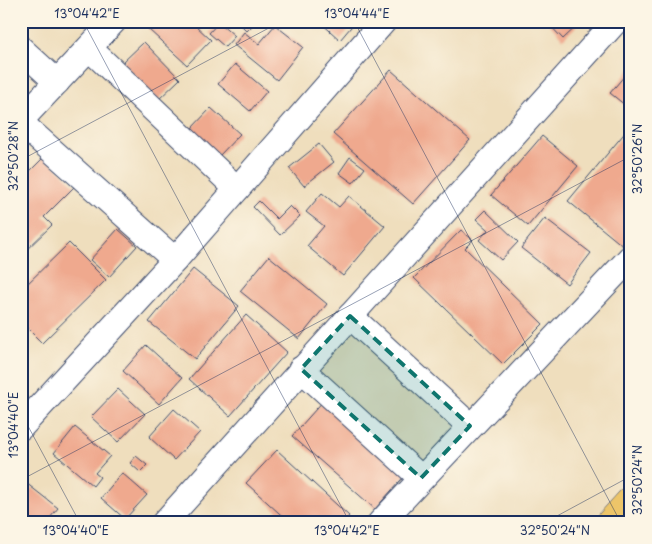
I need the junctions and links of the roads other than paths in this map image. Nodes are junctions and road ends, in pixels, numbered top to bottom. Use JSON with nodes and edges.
{"nodes":[{"id":1,"x":114,"y":21,"type":"edge"},
{"id":2,"x":384,"y":21,"type":"edge"},
{"id":3,"x":616,"y":21,"type":"edge"},
{"id":4,"x":89,"y":48,"type":"junction"},
{"id":5,"x":21,"y":49,"type":"edge"},
{"id":6,"x":57,"y":82,"type":"junction"},
{"id":7,"x":21,"y":121,"type":"edge"},
{"id":8,"x":237,"y":189,"type":"junction"},
{"id":9,"x":631,"y":257,"type":"edge"},
{"id":10,"x":175,"y":260,"type":"junction"},
{"id":11,"x":350,"y":316,"type":"junction"},
{"id":12,"x":301,"y":369,"type":"junction"},
{"id":13,"x":470,"y":426,"type":"junction"},
{"id":14,"x":21,"y":427,"type":"edge"},
{"id":15,"x":420,"y":478,"type":"junction"},
{"id":16,"x":631,"y":500,"type":"edge"},
{"id":17,"x":164,"y":523,"type":"edge"},
{"id":18,"x":380,"y":523,"type":"edge"},
{"id":19,"x":610,"y":523,"type":"edge"}],
"edges":[{"from":1,"to":4,"type":"street"},
{"from":2,"to":8,"type":"street"},
{"from":3,"to":11,"type":"street"},
{"from":4,"to":6,"type":"street"},
{"from":4,"to":8,"type":"street"},
{"from":5,"to":6,"type":"street"},
{"from":6,"to":7,"type":"street"},
{"from":7,"to":10,"type":"street"},
{"from":8,"to":10,"type":"street"},
{"from":9,"to":13,"type":"street"},
{"from":10,"to":14,"type":"street"},
{"from":11,"to":12,"type":"street"},
{"from":11,"to":13,"type":"street"},
{"from":12,"to":15,"type":"street"},
{"from":12,"to":17,"type":"street"},
{"from":13,"to":15,"type":"street"},
{"from":15,"to":18,"type":"street"},
{"from":16,"to":19,"type":"highway"}]}
